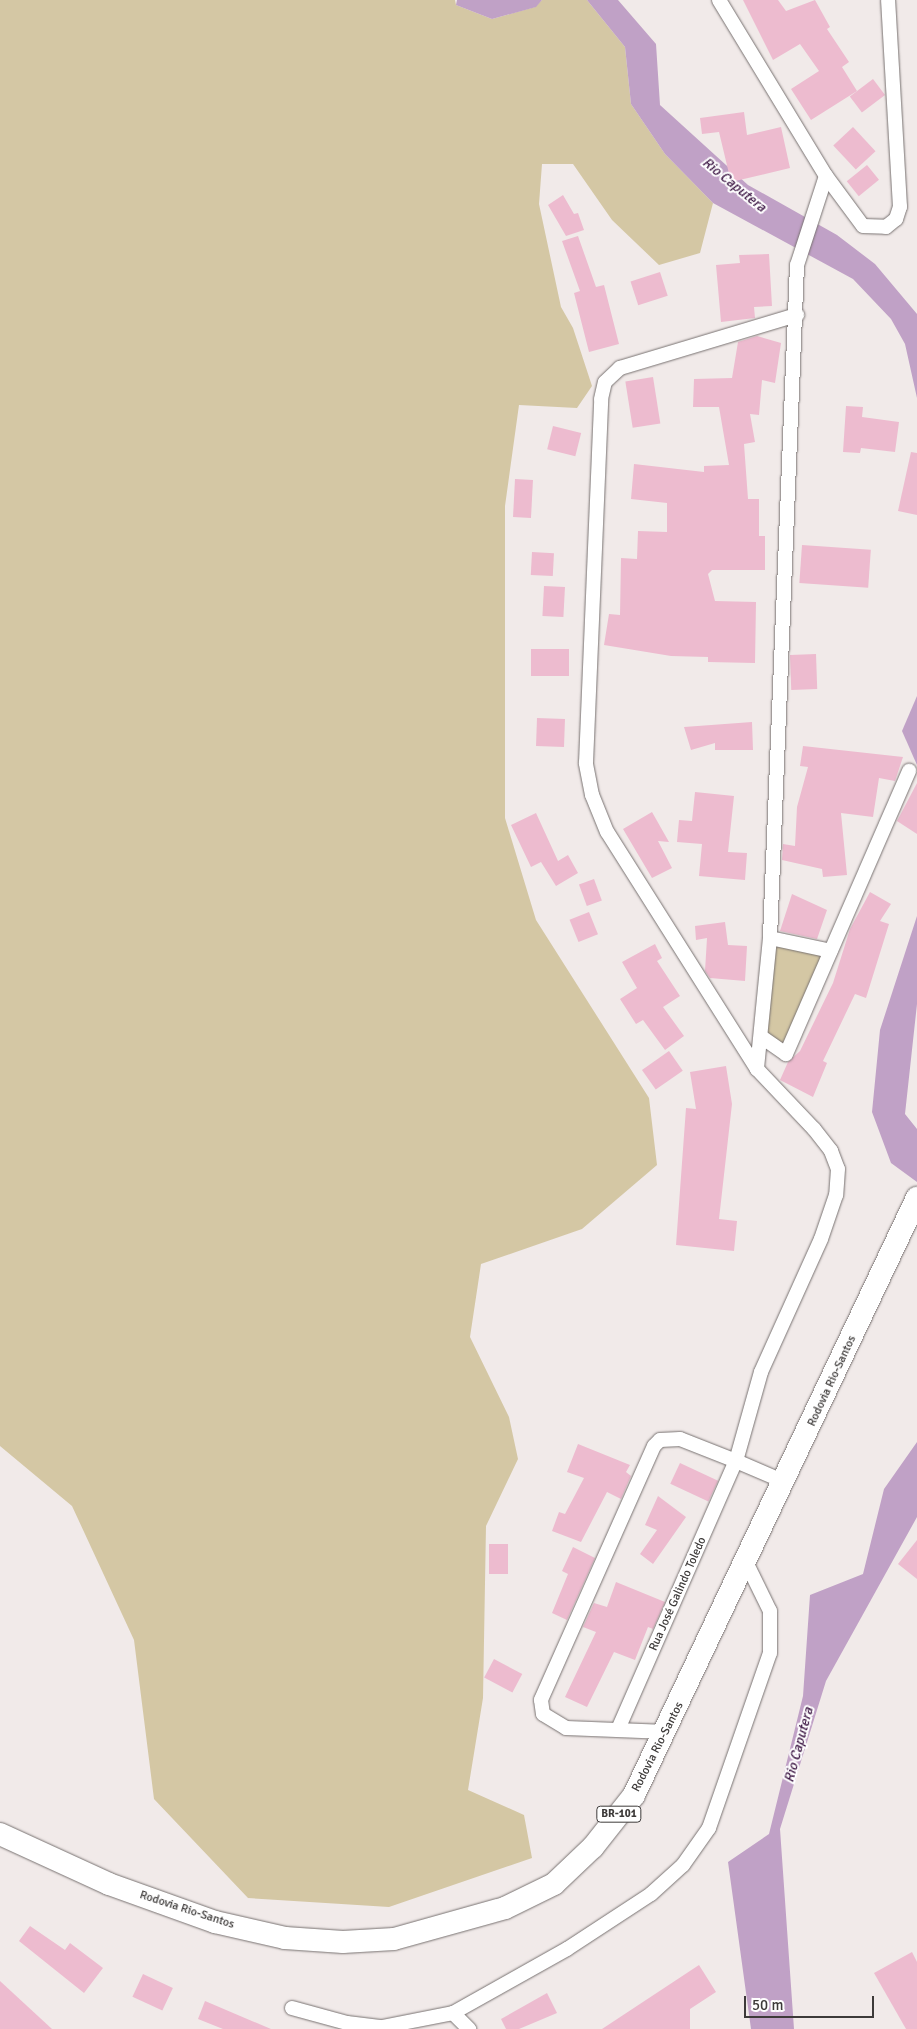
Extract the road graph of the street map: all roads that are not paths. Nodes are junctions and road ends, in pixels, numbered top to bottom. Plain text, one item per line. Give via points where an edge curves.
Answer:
1 (719, 0) edge
2 (888, 0) edge
3 (826, 176) junction
4 (797, 315) junction
5 (909, 771) dead end
6 (770, 938) junction
7 (831, 951) junction
8 (763, 1038) junction
9 (757, 1069) junction
10 (916, 1201) edge
11 (736, 1461) junction
12 (785, 1482) junction
13 (746, 1562) junction
14 (619, 1727) junction
15 (667, 1732) junction
16 (0, 1834) edge
17 (292, 2008) dead end
18 (453, 2013) junction
19 (469, 2029) edge

1 - 3 street
2 - 3 street via 900,207 896,219 880,228 863,226
3 - 4 street via 810,213 797,265
4 - 6 street
4 - 9 street, Rua José Galindo Toledo via 620,368 605,382 601,399 586,763 592,795 607,832
5 - 7 street
6 - 7 street
6 - 8 street
7 - 8 street via 786,1054
8 - 9 street
9 - 11 street, Rua José Galindo Toledo via 814,1129 831,1151 838,1168 836,1195 821,1239 761,1372
10 - 12 highway, Rodovia Rio-Santos / BR-101
11 - 12 street
11 - 14 street, Rua José Galindo Toledo
11 - 14 street via 680,1439 660,1440 654,1446 541,1700 543,1714 552,1723 566,1728
12 - 13 highway, Rodovia Rio-Santos / BR-101
13 - 15 highway, Rodovia Rio-Santos / BR-101
13 - 18 street via 770,1611 770,1653 709,1828 683,1865 651,1894 567,1950
14 - 15 street
15 - 16 highway, Rodovia Rio-Santos / BR-101 via 634,1795 593,1848 554,1884 505,1908 394,1939 343,1942 285,1938 216,1922 109,1884
17 - 18 street via 382,2027
18 - 19 street

